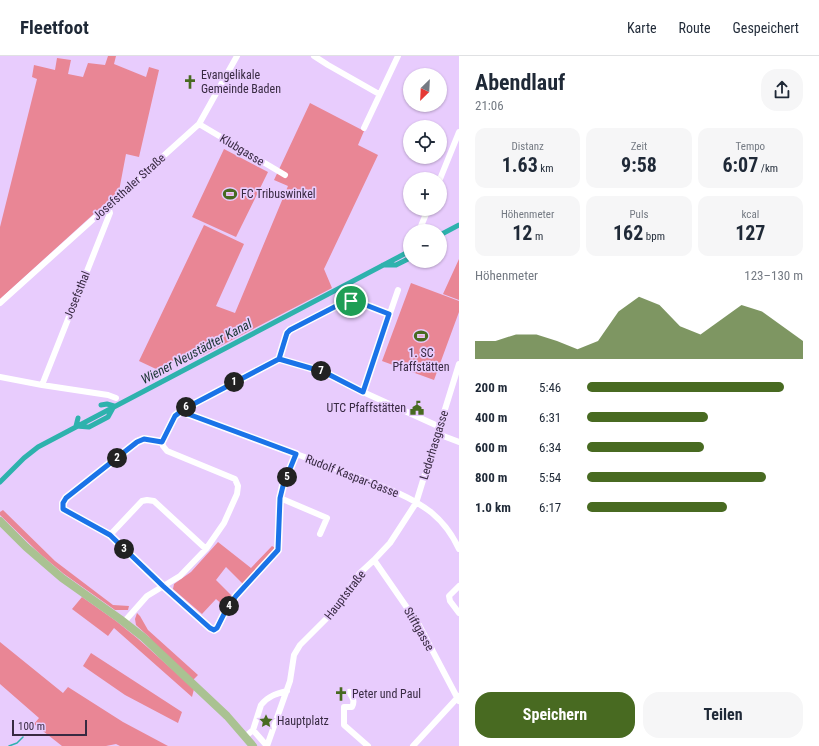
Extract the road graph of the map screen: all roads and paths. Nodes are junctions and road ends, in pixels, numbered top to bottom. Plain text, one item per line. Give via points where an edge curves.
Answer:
1 (237, 56) edge
2 (314, 56) edge
3 (398, 56) edge
4 (379, 94) junction
5 (199, 124) junction
6 (364, 128) dead end
7 (459, 132) edge
8 (443, 172) edge
9 (285, 175) dead end
10 (108, 206) junction
11 (398, 290) dead end
12 (0, 303) edge
13 (389, 314) junction
14 (279, 359) junction
15 (459, 364) edge
16 (0, 377) edge
17 (42, 385) junction
18 (363, 392) junction
19 (116, 398) dead end
20 (184, 409) junction
21 (439, 430) junction
22 (162, 442) junction
23 (459, 442) edge
24 (296, 454) junction
25 (280, 498) junction
26 (416, 503) junction
27 (0, 521) edge
28 (320, 534) dead end
29 (110, 535) junction
30 (206, 549) junction
31 (459, 549) edge
32 (374, 560) junction
33 (163, 586) junction
34 (459, 586) edge
35 (459, 613) edge
36 (124, 622) junction
37 (287, 691) junction
38 (349, 692) dead end
39 (458, 698) edge
40 (253, 730) junction
41 (246, 736) junction
42 (253, 746) edge
43 (267, 746) edge
44 (368, 746) edge
45 (412, 746) edge

1 - 5 street, Josefsthaler Straße
2 - 4 street
3 - 4 street
4 - 6 street
5 - 9 street, Klubgasse
5 - 10 street, Josefsthaler Straße
7 - 8 street
10 - 12 street, Josefsthaler Straße
10 - 17 street, Josefsthal via 110,212
11 - 13 street
13 - 14 street via 358,302 344,302 290,330
13 - 18 street
14 - 18 street via 324,372
14 - 20 street
15 - 21 street, Lederhasgasse
16 - 17 street
17 - 19 street
18 - 21 street
20 - 22 street via 175,416
20 - 24 street, Rudolf Kaspar-Gasse via 188,414
21 - 23 street
21 - 26 street, Lederhasgasse
22 - 29 street via 144,439 137,442 63,503 63,509
22 - 30 street via 167,451 235,479 238,486 224,523
24 - 25 street
24 - 26 street, Rudolf Kaspar-Gasse via 405,496
25 - 28 street via 327,518
25 - 33 street via 278,550 236,596 217,628 210,628
26 - 31 street, Rudolf Kaspar-Gasse via 442,522
26 - 32 street, Hauptstraße via 390,543
27 - 36 main road via 26,548 62,578
29 - 30 street via 142,501 148,500 154,501
29 - 33 street
30 - 33 street via 180,576
32 - 37 street, Hauptstraße via 360,573 328,617 300,645 294,655
32 - 39 street, Stiftgasse via 419,625
33 - 36 street via 148,596
34 - 35 street via 450,596 450,602
36 - 41 main road via 143,637
37 - 40 street via 269,697 260,705
37 - 43 street
38 - 44 street via 354,702 352,707 344,707 344,725
39 - 45 street
40 - 41 street
40 - 43 street
41 - 42 main road

